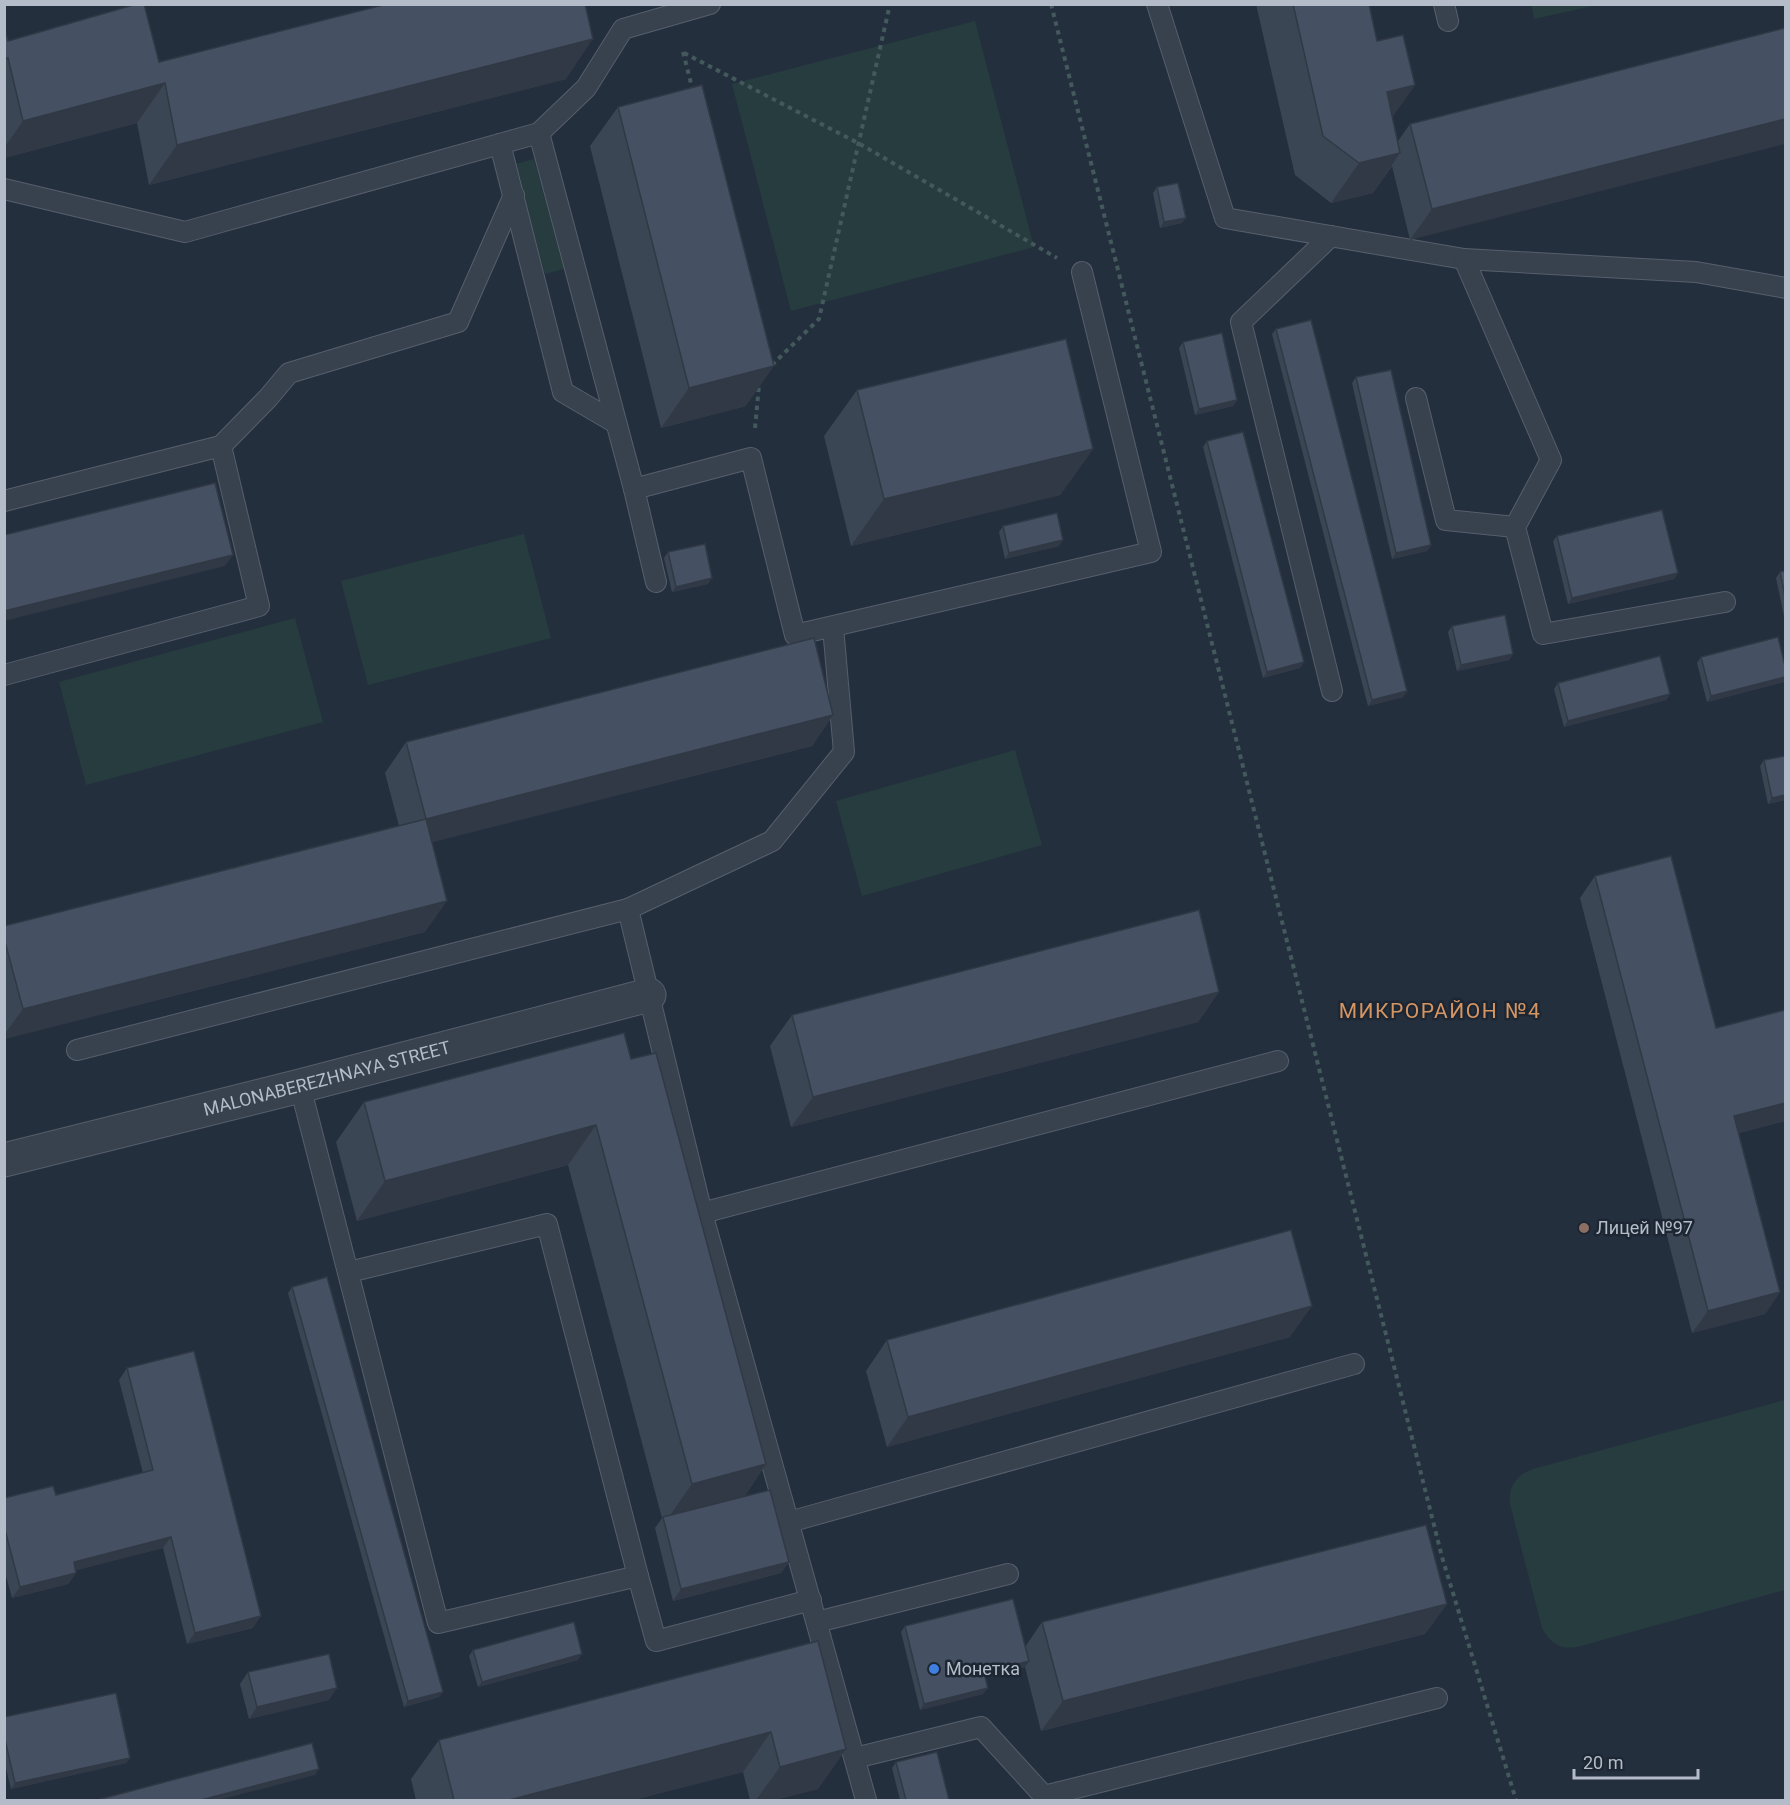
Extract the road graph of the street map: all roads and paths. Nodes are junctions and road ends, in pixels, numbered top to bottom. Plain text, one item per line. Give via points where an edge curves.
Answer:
1 (710, 4) edge
2 (890, 4) edge
3 (1051, 4) edge
4 (1157, 4) edge
5 (675, 15) junction
6 (684, 53) junction
7 (695, 99) edge
8 (539, 133) junction
9 (858, 143) junction
10 (500, 144) junction
11 (4, 189) edge
12 (514, 195) junction
13 (1331, 236) junction
14 (1464, 259) junction
15 (1082, 272) joint
16 (1785, 288) edge
17 (769, 368) edge
18 (760, 376) edge
19 (1416, 398) dead end
20 (616, 423) junction
21 (221, 446) junction
22 (752, 458) junction
23 (634, 489) junction
24 (4, 501) edge
25 (1515, 527) junction
26 (656, 582) dead end
27 (1725, 602) dead end
28 (833, 627) junction
29 (4, 675) edge
30 (1332, 691) dead end
31 (628, 909) junction
32 (649, 995) junction
33 (77, 1050) edge
34 (1278, 1061) dead end
35 (300, 1086) junction
36 (4, 1160) edge
37 (702, 1213) junction
38 (349, 1272) junction
39 (1354, 1364) dead end
40 (789, 1522) junction
41 (1008, 1574) dead end
42 (638, 1576) junction
43 (811, 1600) junction
44 (817, 1622) junction
45 (1437, 1698) dead end
46 (855, 1758) junction
47 (1043, 1798) edge
48 (866, 1800) edge
49 (1516, 1800) edge

1 - 5 lane
2 - 9 path
3 - 49 path via 1442,1557
4 - 13 lane via 1225,218
5 - 6 path
5 - 8 lane via 623,29 586,88
6 - 7 path
6 - 9 path
8 - 10 lane
8 - 20 lane
9 - 15 path
9 - 17 path via 819,319
10 - 11 lane via 185,232
10 - 12 lane
12 - 20 lane via 563,392
12 - 21 lane via 458,322 289,373
13 - 14 lane
13 - 30 lane via 1241,322
14 - 16 lane via 1696,272
14 - 25 lane via 1551,460
15 - 28 lane via 1151,552
18 - 22 path
19 - 25 lane via 1446,520
20 - 23 lane
21 - 24 lane
21 - 29 lane via 259,606
22 - 23 lane
22 - 28 lane via 795,635
23 - 26 lane
25 - 27 lane via 1543,634
28 - 31 lane via 844,752 772,841
31 - 32 lane
31 - 33 lane
32 - 35 street, MALONABEREZHNAYA STREET
32 - 37 lane
34 - 37 lane
35 - 36 street, MALONABEREZHNAYA STREET
35 - 38 lane
37 - 40 lane
38 - 42 lane via 547,1224
38 - 42 lane via 438,1623
39 - 40 lane
40 - 43 lane
41 - 44 lane
42 - 43 lane via 656,1641
43 - 44 lane
44 - 46 lane
45 - 47 lane
46 - 47 lane via 981,1727
46 - 48 lane

